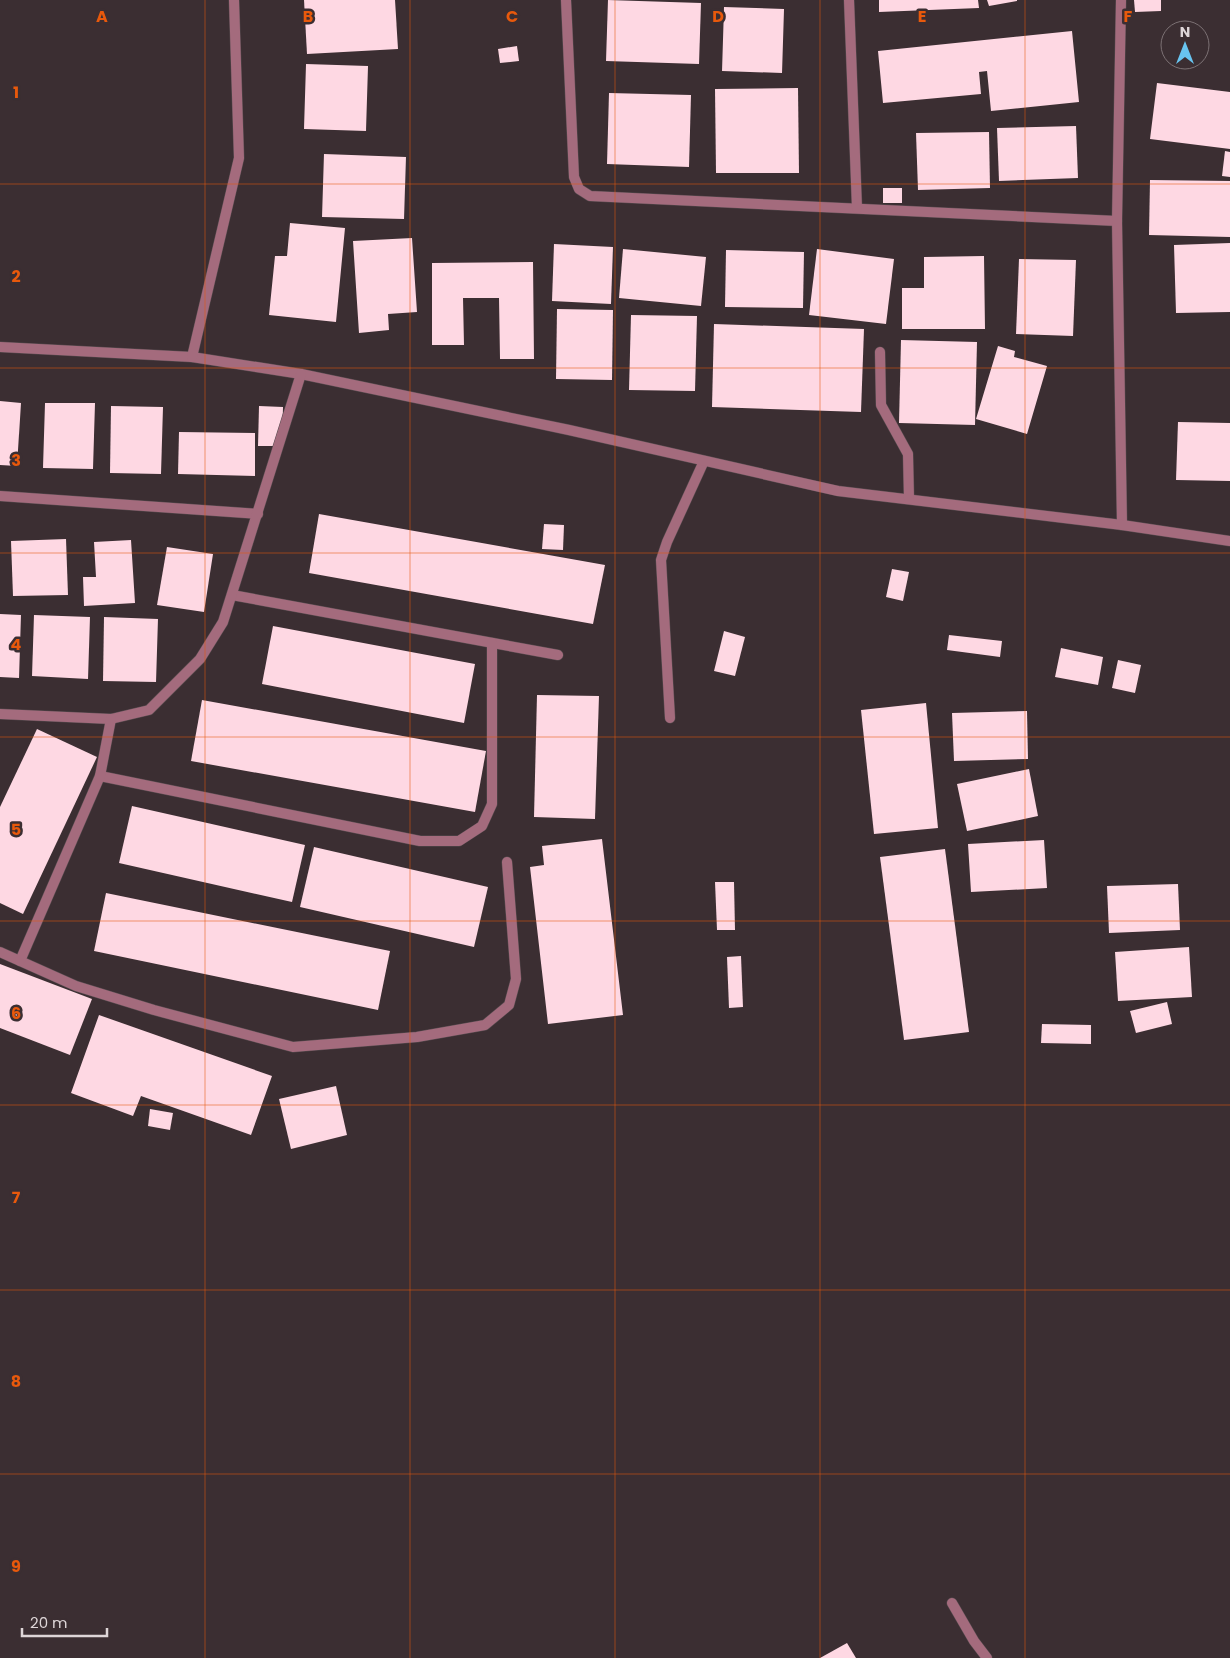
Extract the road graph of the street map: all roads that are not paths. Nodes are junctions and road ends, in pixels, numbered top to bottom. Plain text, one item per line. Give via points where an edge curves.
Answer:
1 (234, 0) edge
2 (566, 0) edge
3 (849, 0) edge
4 (1121, 0) edge
5 (857, 208) junction
6 (1117, 221) junction
7 (0, 347) edge
8 (880, 352) dead end
9 (192, 357) junction
10 (301, 374) junction
11 (704, 460) junction
12 (0, 496) edge
13 (909, 499) junction
14 (258, 514) junction
15 (1122, 525) junction
16 (1230, 541) edge
17 (232, 595) junction
18 (492, 643) junction
19 (558, 655) dead end
20 (0, 714) edge
21 (670, 718) dead end
22 (111, 719) junction
23 (100, 776) junction
24 (507, 862) dead end
25 (0, 952) edge
26 (20, 961) junction
27 (952, 1604) dead end
28 (987, 1658) edge

1 - 9 street via 239,158
2 - 5 street via 574,177 580,189 590,196 603,198
3 - 5 street
4 - 6 street
5 - 6 street
6 - 15 street
7 - 9 street
8 - 13 street via 882,405 908,454
9 - 10 street
10 - 11 street
10 - 14 street
11 - 13 street via 838,491
11 - 21 street via 666,542 661,560
12 - 14 street
13 - 15 street
14 - 17 street
15 - 16 street
17 - 18 street
17 - 22 street via 223,622 200,659 172,689 149,710
18 - 19 street
18 - 23 street via 492,804 482,826 460,841 420,841
20 - 22 street
22 - 23 street
23 - 26 street
24 - 26 street via 516,979 509,1005 485,1024 417,1037 293,1048 76,986
25 - 26 street
27 - 28 street

